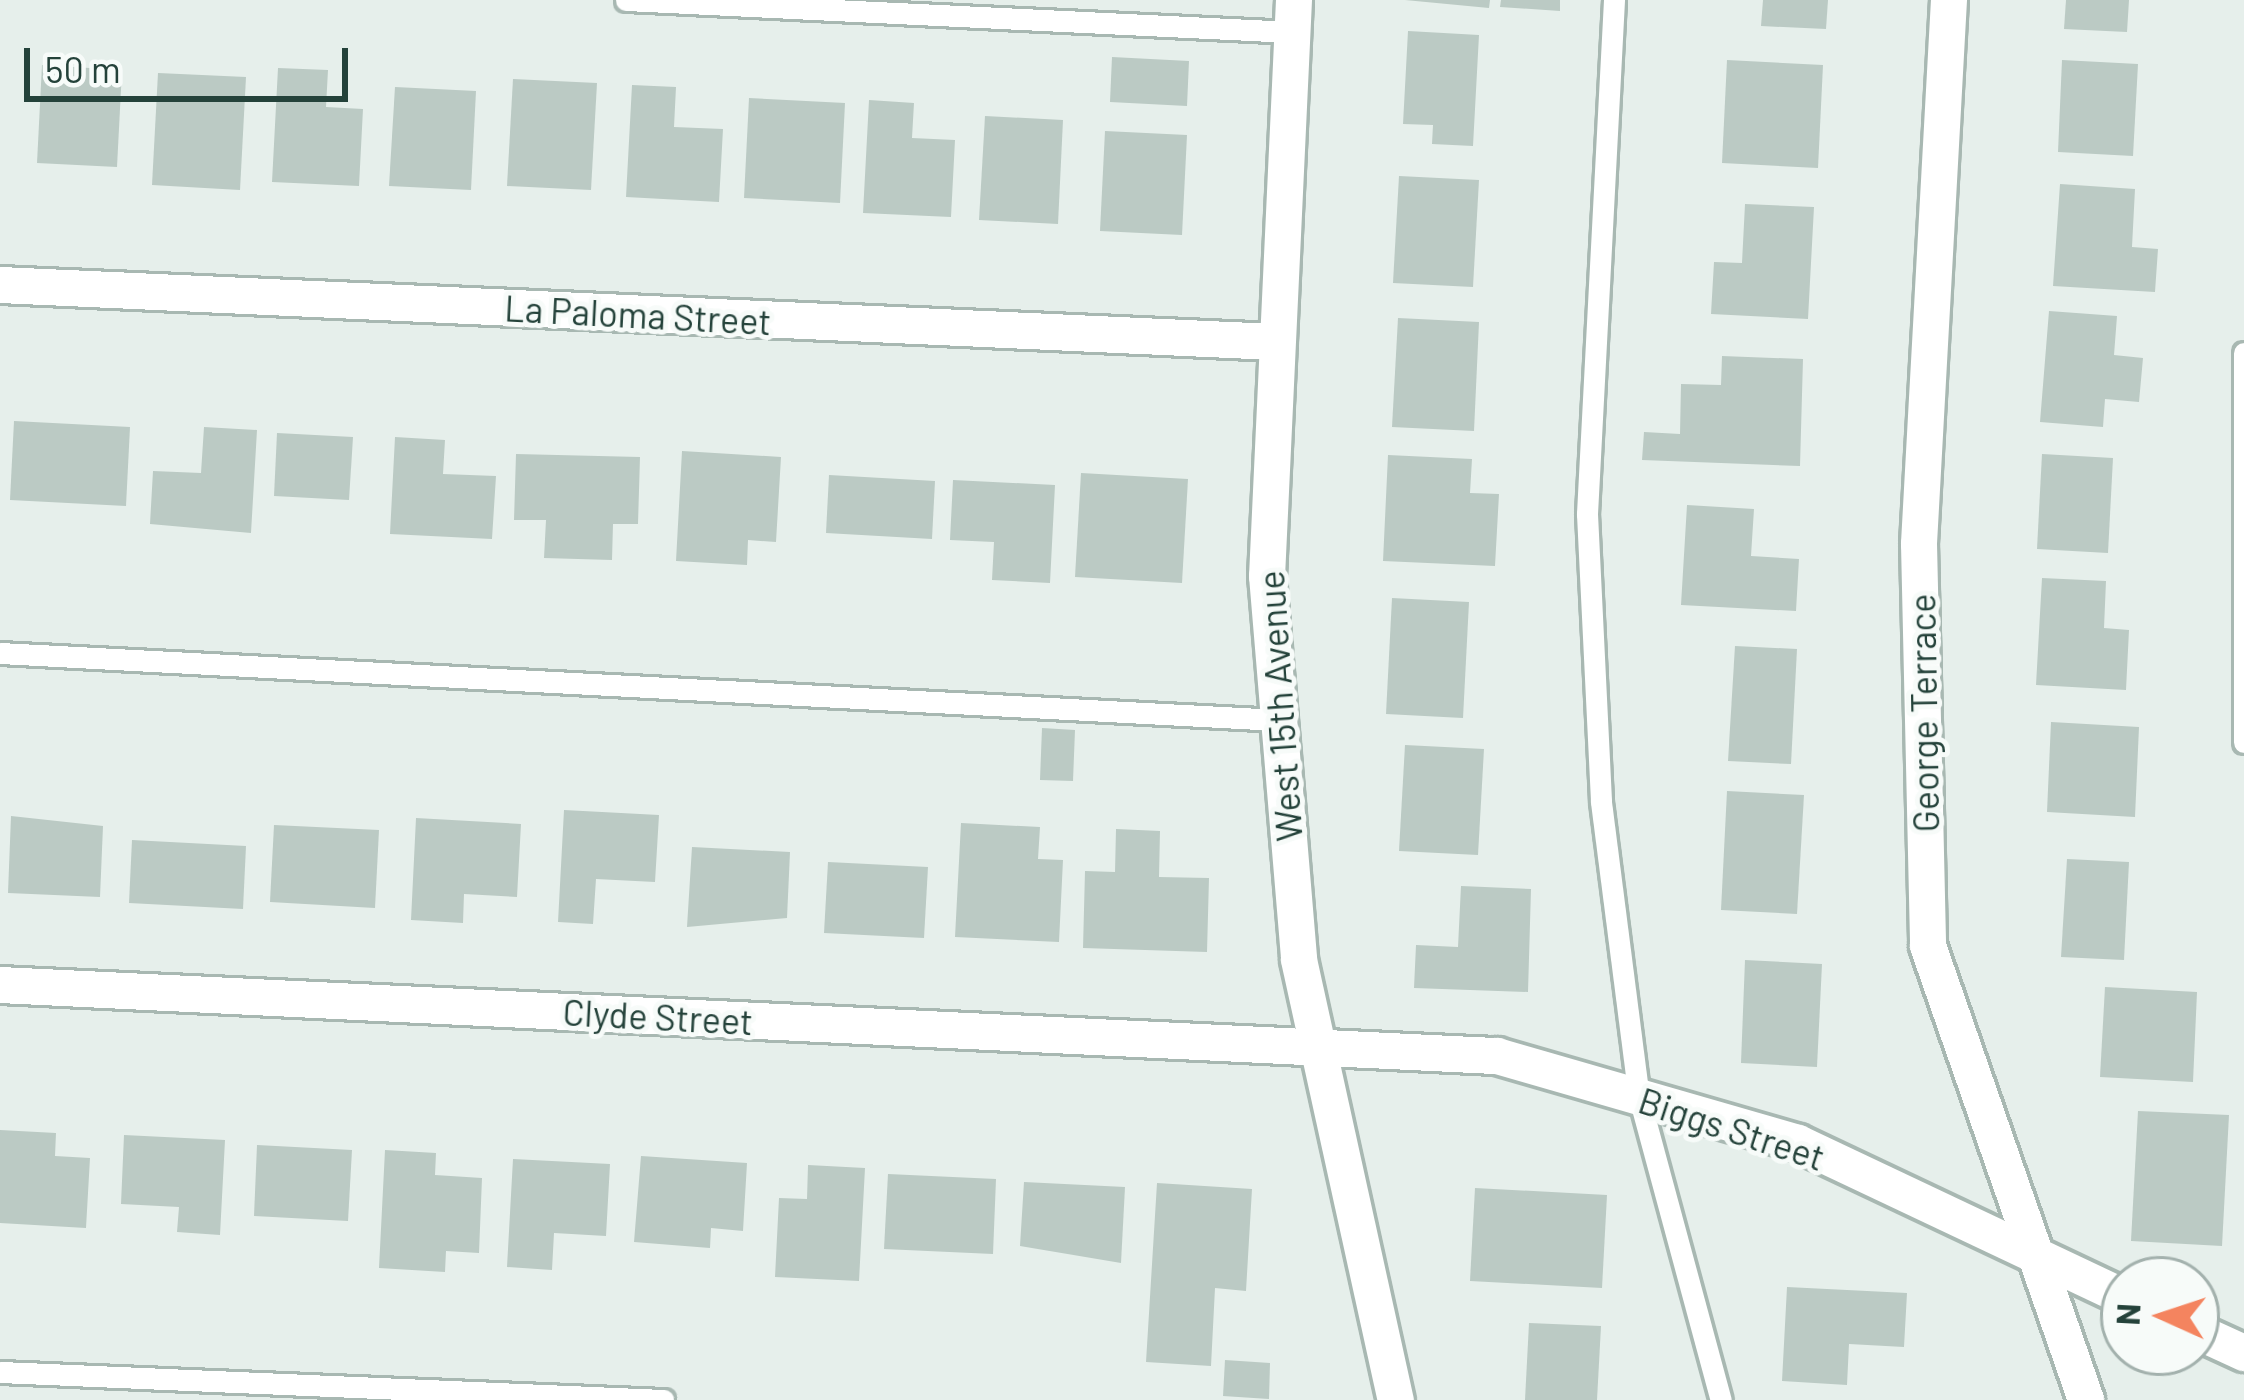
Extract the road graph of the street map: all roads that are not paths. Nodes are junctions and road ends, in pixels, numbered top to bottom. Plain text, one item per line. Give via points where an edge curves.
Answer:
1 (626, 0) edge
2 (1614, 0) edge
3 (1949, 0) edge
4 (1293, 16) edge
5 (0, 285) edge
6 (1276, 342) junction
7 (2244, 353) edge
8 (0, 653) edge
9 (1279, 720) junction
10 (2244, 742) edge
11 (0, 985) edge
12 (1316, 1047) junction
13 (1639, 1097) junction
14 (2034, 1254) junction
15 (2100, 1286) edge
16 (0, 1372) edge
17 (663, 1400) edge
18 (1396, 1400) edge
19 (1721, 1400) edge
20 (2086, 1400) edge

1 - 4 lane
2 - 13 lane via 1587,514 1601,802
3 - 14 street, George Terrace via 1919,544 1928,946
4 - 6 street, West 15th Avenue
5 - 6 street, La Paloma Street
6 - 9 street, West 15th Avenue via 1267,576
7 - 10 lane
8 - 9 lane
9 - 12 street, West 15th Avenue
11 - 12 street, Clyde Street
12 - 13 street, Biggs Street via 1497,1056
12 - 18 street, West 15th Avenue
13 - 14 street, Biggs Street via 1798,1143
13 - 19 lane
14 - 15 street, Biggs Street
14 - 20 street, George Terrace
16 - 17 lane

